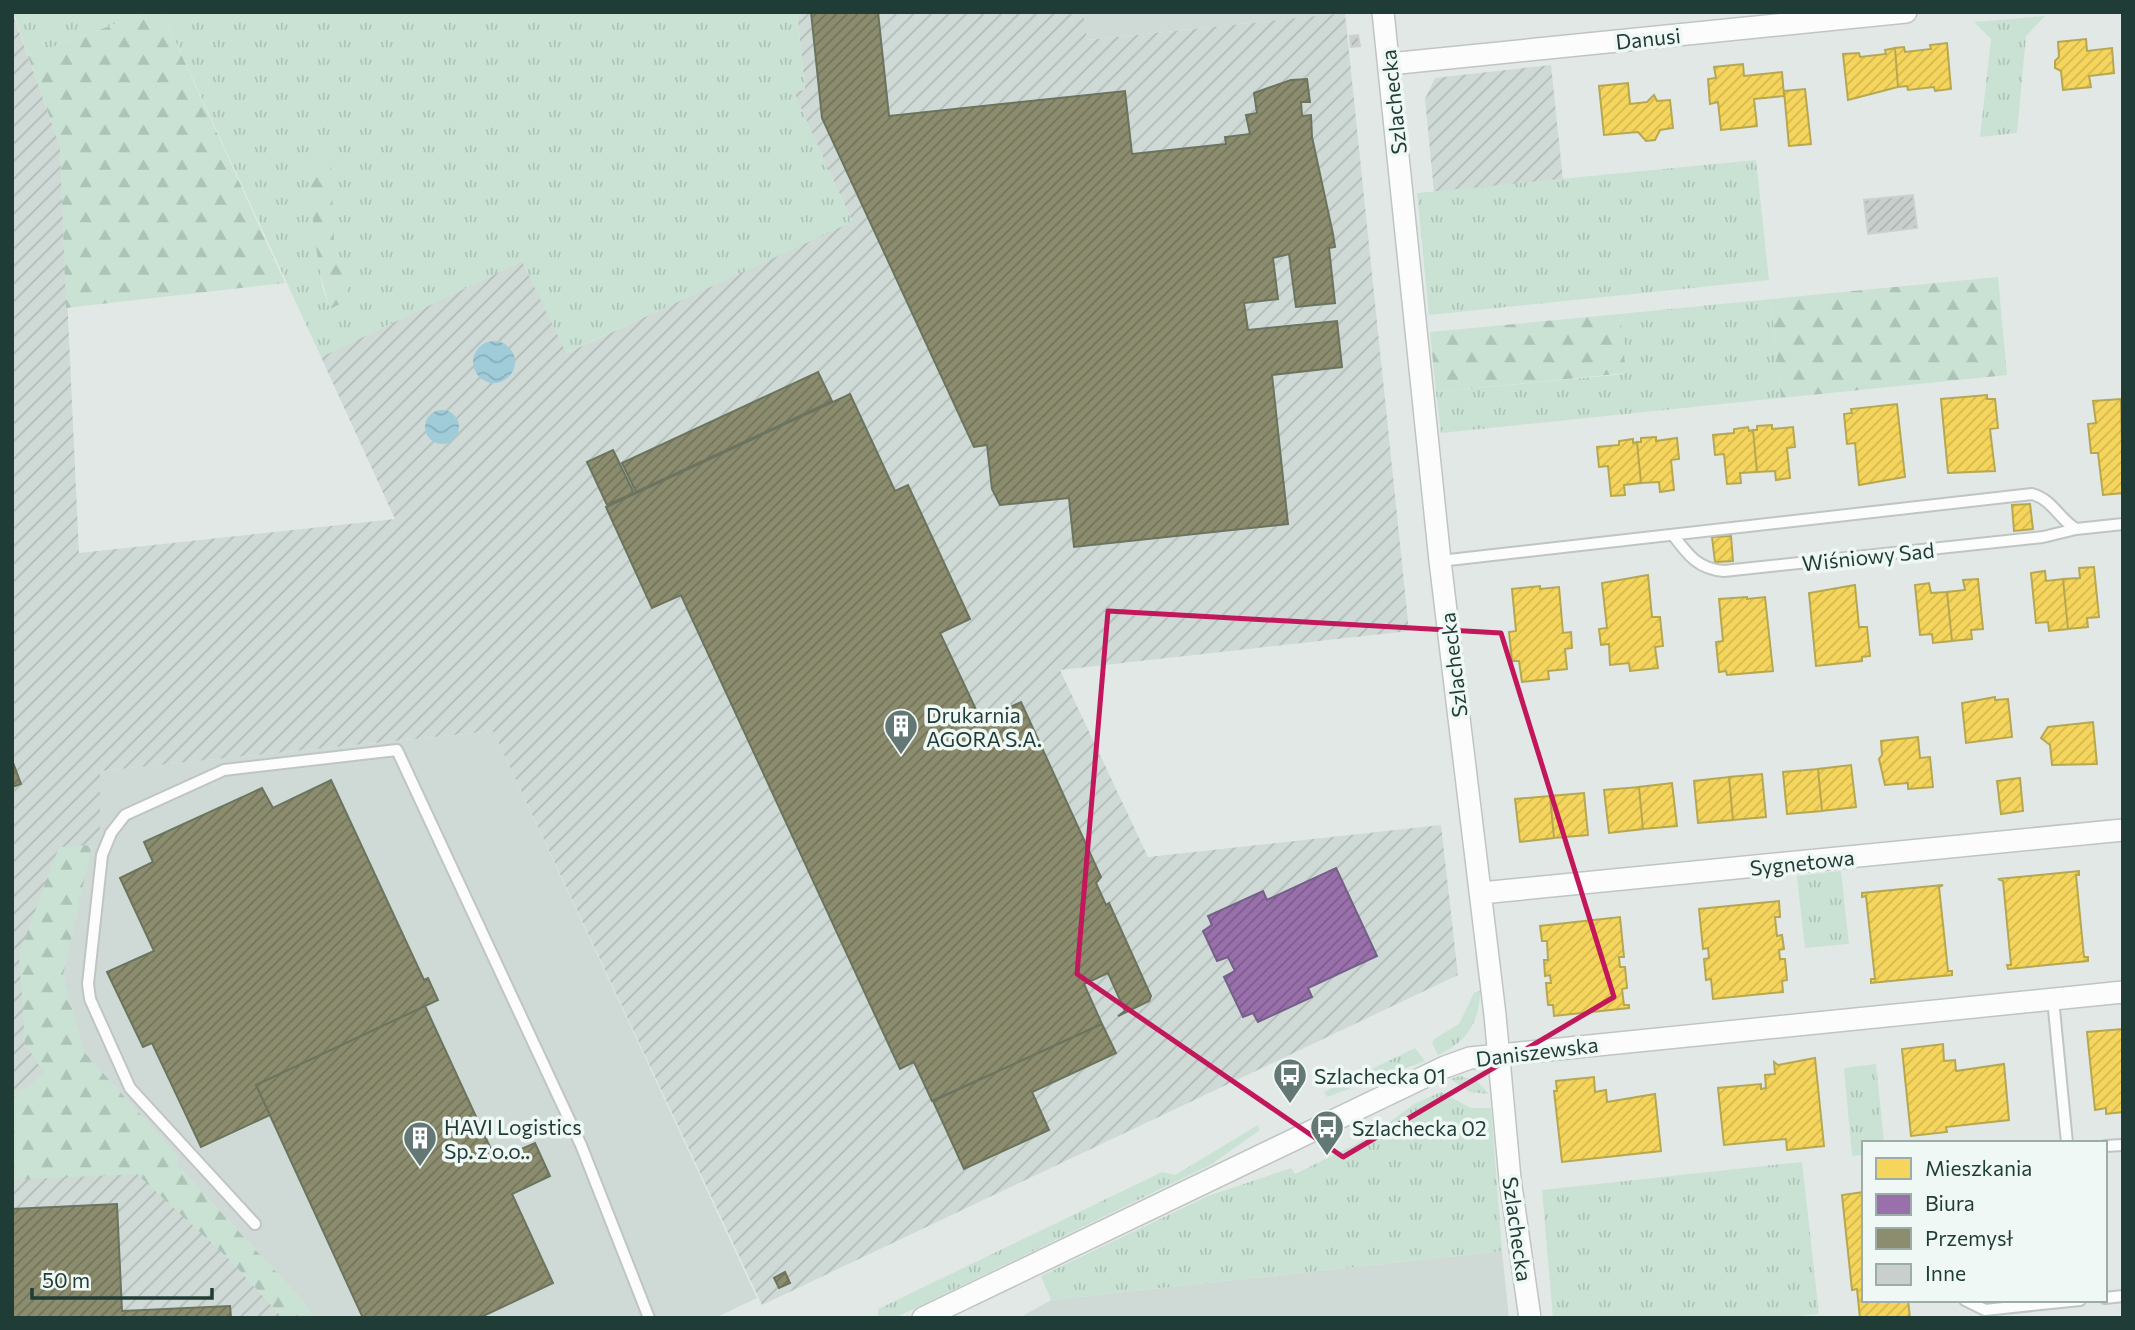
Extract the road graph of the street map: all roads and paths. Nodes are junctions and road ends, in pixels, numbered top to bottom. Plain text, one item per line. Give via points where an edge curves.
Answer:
1 (1383, 12) edge
2 (1906, 12) edge
3 (1389, 64) junction
4 (2123, 524) edge
5 (2076, 529) junction
6 (1673, 535) junction
7 (1440, 561) junction
8 (2123, 830) edge
9 (1481, 893) junction
10 (2123, 992) edge
11 (2053, 999) junction
12 (1498, 1054) junction
13 (2067, 1141) edge
14 (256, 1224) dead end
15 (1969, 1302) edge
16 (2061, 1302) edge
17 (649, 1318) edge
18 (923, 1318) edge
19 (1530, 1318) edge

1 - 3 street, Szlachecka
2 - 3 street, Danusi
3 - 7 street, Szlachecka
4 - 5 lane, Wiśniowy Sad
5 - 6 lane via 2063,522 2049,501 2032,494
5 - 6 lane, Wiśniowy Sad via 2043,537 1724,571 1707,570 1690,558
6 - 7 lane
7 - 9 street, Szlachecka
8 - 9 street, Sygnetowa
9 - 12 street, Szlachecka
10 - 11 street, Daniszewska
11 - 12 street, Daniszewska
11 - 13 lane
12 - 18 street, Daniszewska via 1445,1067
12 - 19 street, Szlachecka
14 - 17 lane via 130,1088 89,999 102,855 125,815 224,770 397,750 581,1145
15 - 16 lane via 1985,1310

